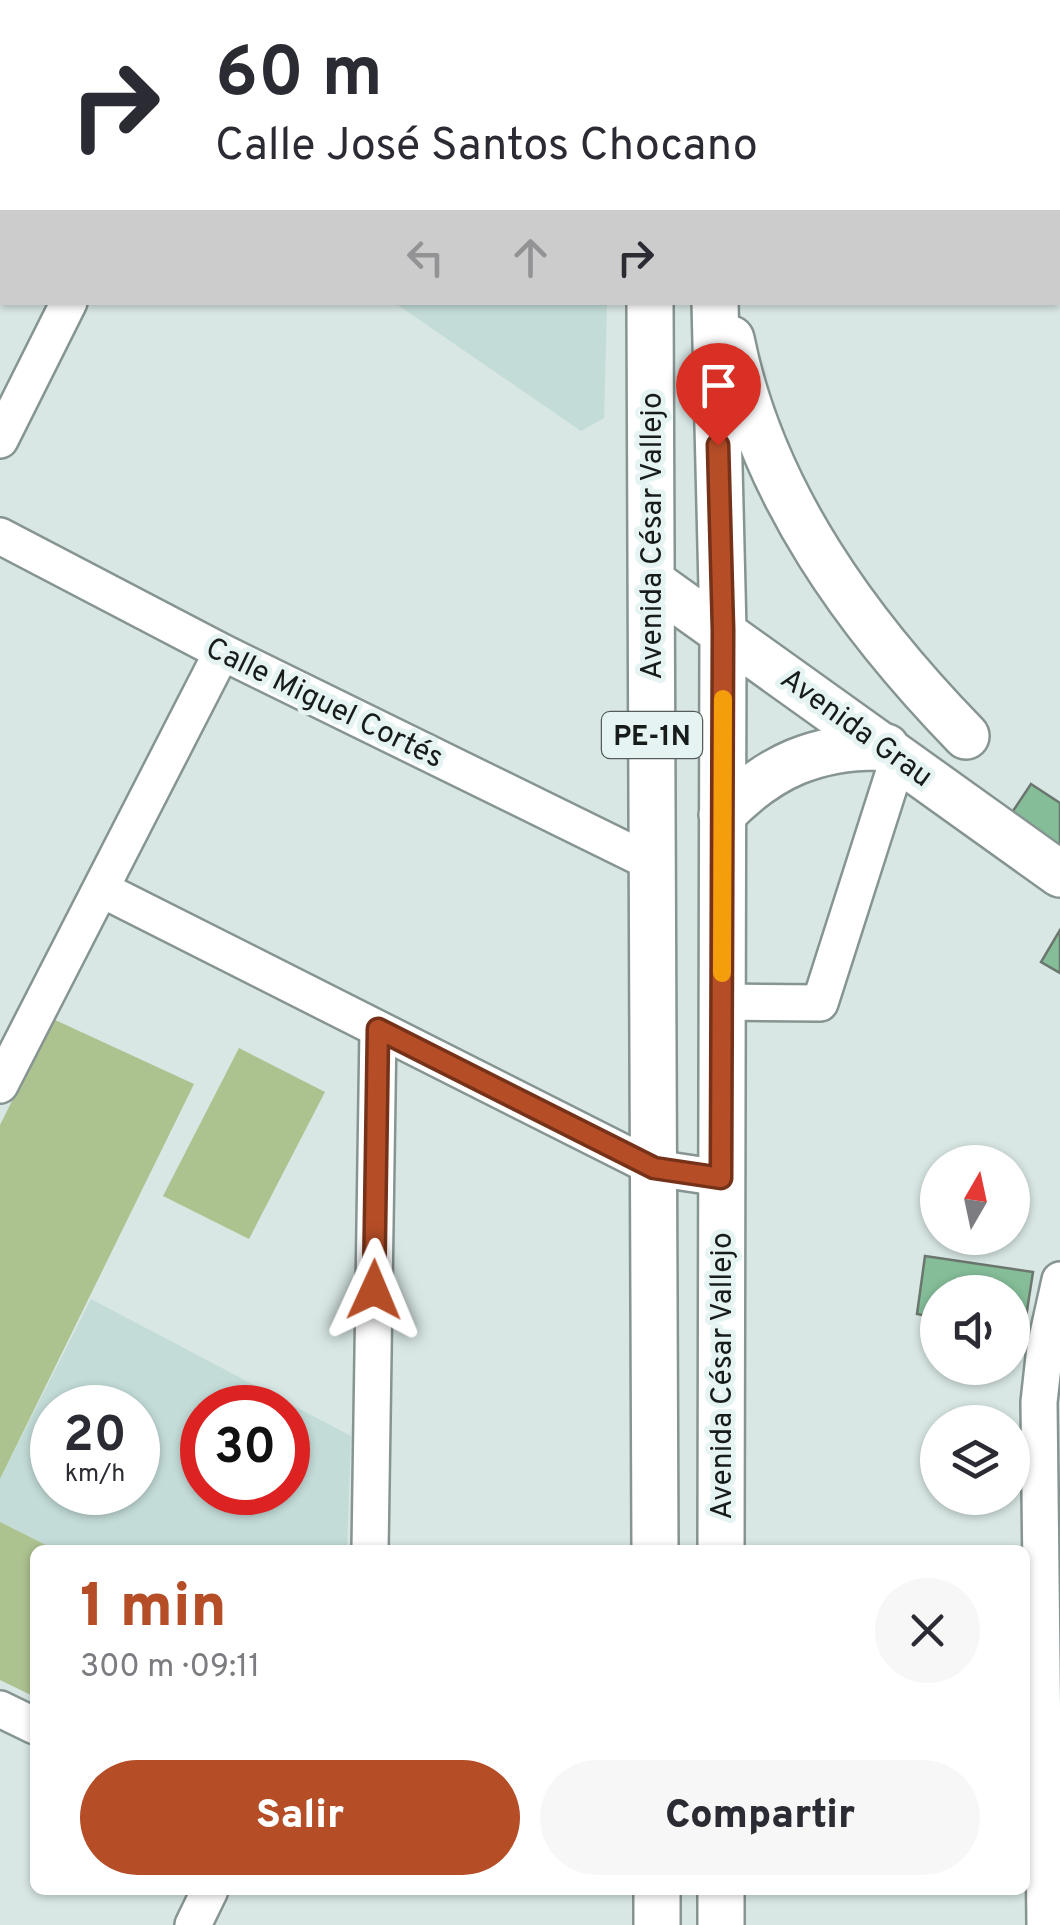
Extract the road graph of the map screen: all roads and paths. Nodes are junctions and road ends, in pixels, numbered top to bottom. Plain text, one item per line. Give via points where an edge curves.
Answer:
1 (68, 305) edge
2 (650, 305) edge
3 (716, 305) edge
4 (724, 305) edge
5 (0, 440) edge
6 (0, 536) edge
7 (652, 582) junction
8 (723, 630) junction
9 (222, 652) junction
10 (966, 736) dead end
11 (892, 751) junction
12 (722, 816) junction
13 (652, 863) junction
14 (1060, 874) edge
15 (101, 889) junction
16 (722, 1002) junction
17 (378, 1029) junction
18 (0, 1085) edge
19 (654, 1168) junction
20 (721, 1178) junction
21 (1060, 1280) edge
22 (370, 1545) edge
23 (655, 1545) edge
24 (721, 1545) edge
25 (0, 1709) edge
26 (1043, 1716) edge
27 (30, 1724) edge
28 (208, 1895) edge
29 (656, 1895) edge
30 (720, 1895) edge
31 (193, 1925) edge
32 (657, 1925) edge
33 (720, 1925) edge
34 (1046, 1925) edge

1 - 5 street
2 - 7 main road, Avenida César Vallejo / PE-1N
3 - 8 main road, Avenida César Vallejo / PE-1N
4 - 10 main road via 761,437 799,520 846,598
6 - 9 street, Calle Miguel Cortés
7 - 8 main road, Avenida Grau
7 - 13 main road, Avenida César Vallejo / PE-1N
8 - 11 main road, Avenida Grau
8 - 12 main road, Avenida César Vallejo / PE-1N
9 - 13 street, Calle Miguel Cortés
9 - 15 street
11 - 12 main road via 848,746 812,753 762,778
11 - 14 main road, Avenida Grau
11 - 16 street via 820,1003
12 - 16 main road, Avenida César Vallejo / PE-1N
13 - 19 main road, Avenida César Vallejo / PE-1N
15 - 17 street
15 - 18 street
16 - 20 main road, Avenida César Vallejo / PE-1N
17 - 19 street
17 - 22 street
19 - 20 street
19 - 23 main road, Avenida César Vallejo / PE-1N
20 - 24 main road, Avenida César Vallejo / PE-1N
21 - 26 street via 1039,1402
25 - 27 street
26 - 34 street
28 - 31 street
29 - 32 main road
30 - 33 main road

